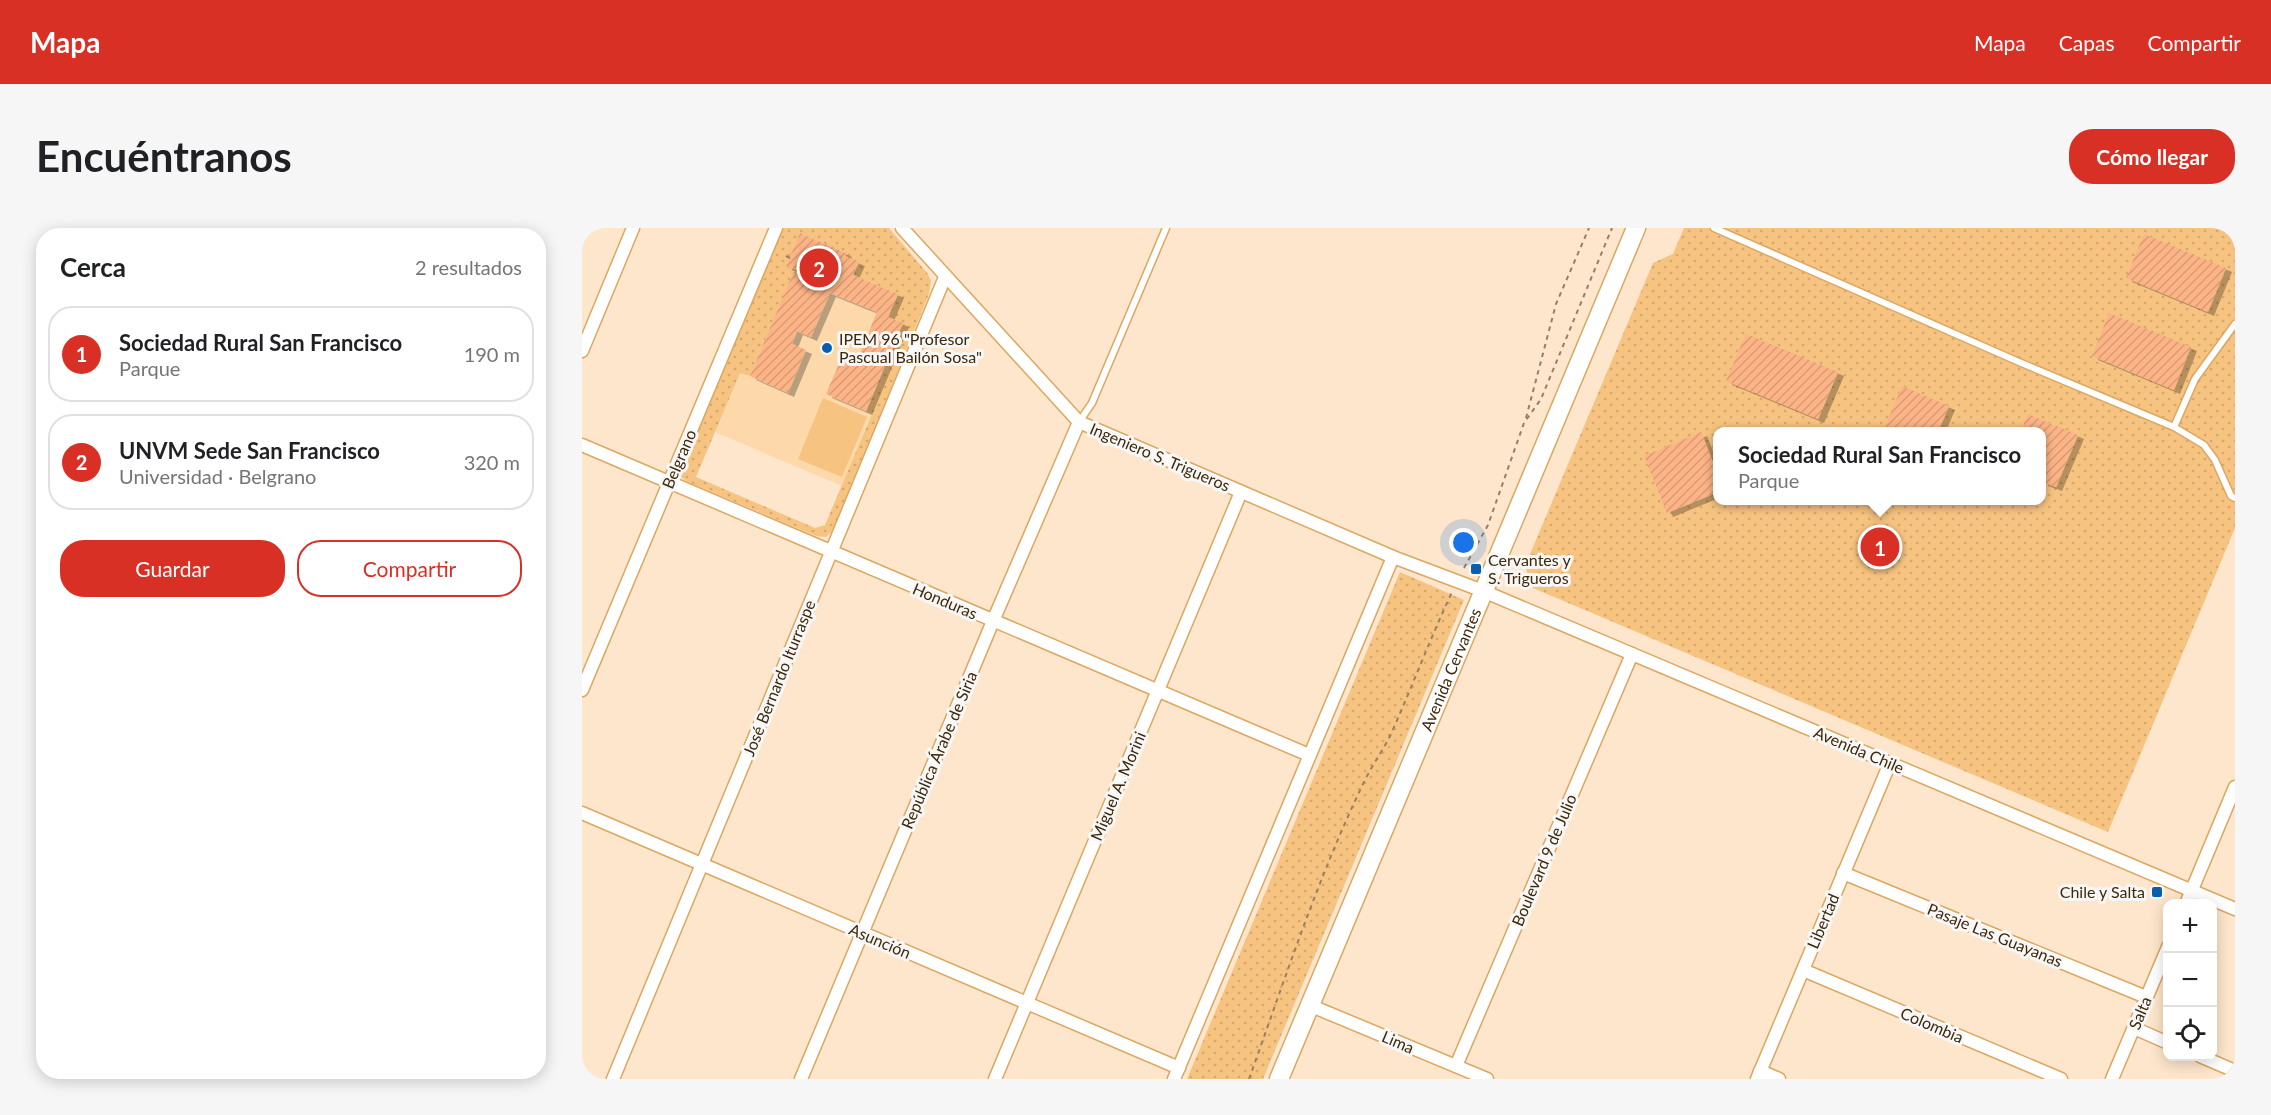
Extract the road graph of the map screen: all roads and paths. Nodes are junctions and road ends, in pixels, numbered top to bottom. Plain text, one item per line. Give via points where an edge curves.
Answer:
1 (633, 228) edge
2 (776, 228) edge
3 (902, 228) edge
4 (1166, 228) edge
5 (1589, 228) edge
6 (1612, 228) edge
7 (1636, 228) edge
8 (1714, 228) edge
9 (945, 277) junction
10 (2235, 324) edge
11 (582, 351) edge
12 (1079, 422) junction
13 (1524, 423) junction
14 (2174, 427) junction
15 (582, 445) edge
16 (669, 482) junction
17 (1241, 492) junction
18 (2235, 498) edge
19 (831, 552) junction
20 (1393, 557) junction
21 (1457, 582) junction
22 (1483, 591) junction
23 (993, 621) junction
24 (1632, 654) junction
25 (582, 690) edge
26 (1157, 692) junction
27 (1308, 755) junction
28 (1890, 763) junction
29 (2235, 787) edge
30 (582, 813) edge
31 (702, 863) junction
32 (1843, 873) junction
33 (2191, 891) junction
34 (2188, 899) edge
35 (2235, 909) edge
36 (862, 933) junction
37 (2165, 953) edge
38 (1803, 970) junction
39 (2146, 997) junction
40 (1028, 1002) junction
41 (1309, 1005) junction
42 (2133, 1028) junction
43 (2163, 1041) edge
44 (2212, 1061) edge
45 (1456, 1066) junction
46 (2235, 1071) edge
47 (1177, 1073) edge
48 (1759, 1075) edge
49 (613, 1079) edge
50 (801, 1079) edge
51 (995, 1079) edge
52 (1250, 1079) edge
53 (1279, 1079) edge
54 (1486, 1079) edge
55 (1779, 1079) edge
56 (2061, 1079) edge
57 (2112, 1079) edge

1 - 11 street
2 - 16 street, Belgrano
3 - 9 street, Ingeniero S. Trigueros
4 - 12 lane via 1092,403
5 - 13 path via 1556,304
6 - 13 path via 1541,399
7 - 22 main road, Avenida Cervantes
8 - 14 lane
9 - 12 street, Ingeniero S. Trigueros
9 - 19 street, José Bernardo Iturraspe
10 - 14 lane via 2195,379
12 - 17 street, Ingeniero S. Trigueros
12 - 23 street, República Árabe de Siria
13 - 21 path via 1488,525
14 - 18 lane via 2204,445
15 - 16 street, Honduras
16 - 19 street, Honduras
16 - 25 street, Belgrano
17 - 20 street, Ingeniero S. Trigueros
17 - 26 street, Miguel A. Morini
19 - 23 street, Honduras
19 - 31 street, José Bernardo Iturraspe
20 - 21 street, Ingeniero S. Trigueros
20 - 27 street
21 - 22 street, Ingeniero S. Trigueros
21 - 52 path via 1310,910
22 - 24 street, Avenida Chile
22 - 41 main road, Avenida Cervantes
23 - 26 street, Honduras
23 - 36 street, República Árabe de Siria
24 - 28 street, Avenida Chile
24 - 45 street, Boulevard 9 de Julio
26 - 27 street, Honduras
26 - 40 street, Miguel A. Morini
27 - 47 street
28 - 32 street, Libertad
28 - 33 street, Avenida Chile
29 - 33 street
30 - 31 street, Asunción
31 - 36 street, Asunción
31 - 49 street, José Bernardo Iturraspe
32 - 38 street, Libertad
32 - 39 street, Pasaje Las Guayanas
33 - 34 street
33 - 35 street, Avenida Chile
36 - 40 street, Asunción
36 - 50 street, República Árabe de Siria
37 - 39 street, Salta
38 - 48 street, Libertad
38 - 56 street, Colombia
39 - 42 street, Salta
40 - 47 street, Asunción
40 - 51 street, Miguel A. Morini
41 - 45 street, Lima
41 - 53 main road, Avenida Cervantes
42 - 43 street
42 - 57 street, Salta
44 - 46 street
45 - 54 street, Lima
48 - 55 street

